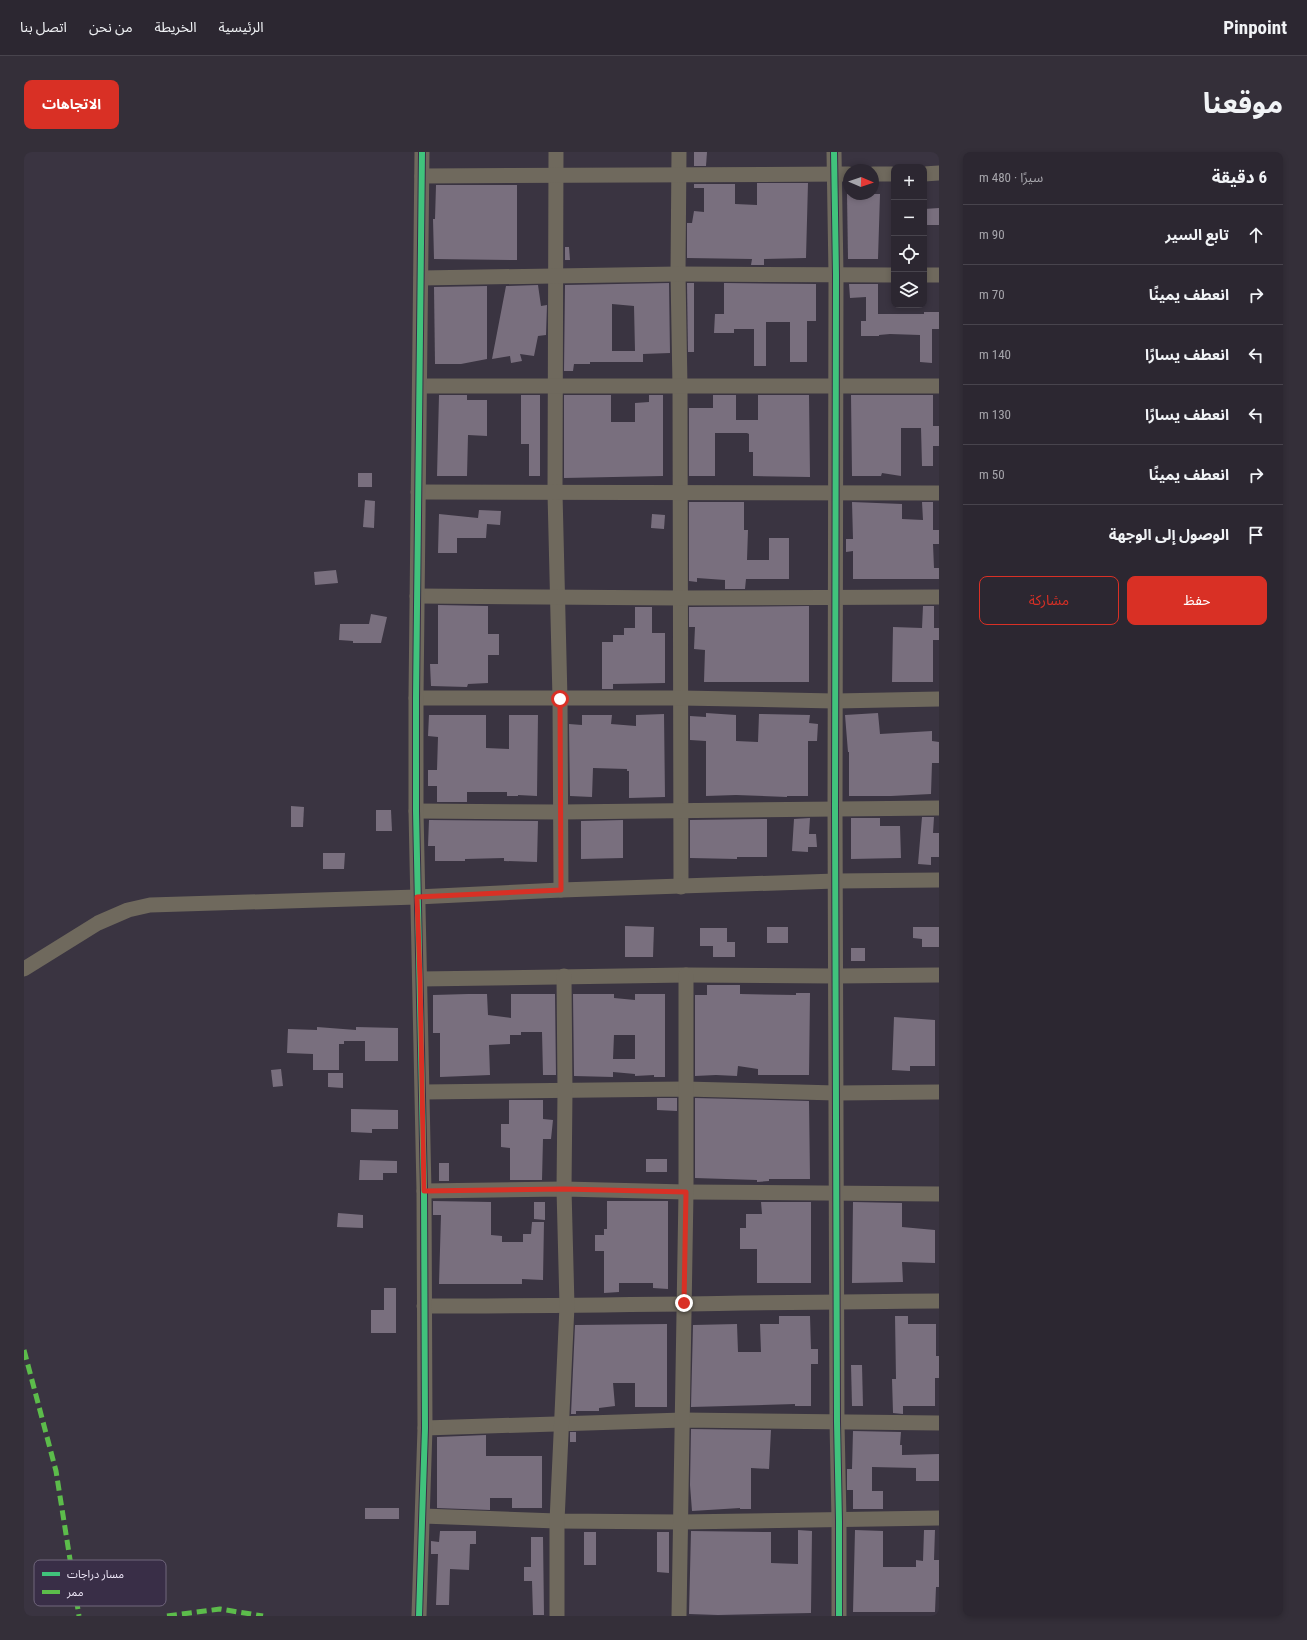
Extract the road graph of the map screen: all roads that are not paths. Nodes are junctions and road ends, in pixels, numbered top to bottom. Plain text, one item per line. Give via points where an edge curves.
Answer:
1 (422, 152) edge
2 (556, 152) edge
3 (679, 152) edge
4 (834, 152) edge
5 (939, 173) edge
6 (842, 174) edge
7 (879, 174) edge
8 (891, 174) edge
9 (927, 174) edge
10 (556, 175) junction
11 (678, 175) junction
12 (422, 176) junction
13 (678, 274) junction
14 (836, 275) junction
15 (891, 275) edge
16 (927, 275) edge
17 (556, 276) junction
18 (939, 276) edge
19 (421, 278) junction
20 (420, 386) junction
21 (557, 386) junction
22 (836, 386) junction
23 (939, 386) edge
24 (680, 387) junction
25 (418, 492) junction
26 (681, 493) junction
27 (836, 493) junction
28 (939, 493) edge
29 (556, 494) junction
30 (417, 596) junction
31 (557, 597) junction
32 (939, 597) edge
33 (680, 598) junction
34 (835, 599) junction
35 (416, 698) junction
36 (681, 698) junction
37 (939, 698) edge
38 (560, 699) junction
39 (835, 701) junction
40 (939, 808) edge
41 (835, 809) junction
42 (681, 810) junction
43 (416, 811) junction
44 (561, 812) junction
45 (939, 880) edge
46 (836, 881) junction
47 (681, 886) junction
48 (561, 890) junction
49 (417, 897) junction
50 (24, 969) edge
51 (686, 975) junction
52 (939, 975) edge
53 (564, 976) junction
54 (836, 976) junction
55 (420, 979) junction
56 (685, 1089) junction
57 (565, 1091) junction
58 (423, 1092) junction
59 (939, 1092) edge
60 (836, 1093) junction
61 (564, 1189) junction
62 (424, 1191) junction
63 (686, 1192) junction
64 (837, 1193) junction
65 (939, 1194) edge
66 (939, 1301) edge
67 (837, 1302) junction
68 (684, 1303) junction
69 (424, 1306) junction
70 (567, 1306) junction
71 (683, 1420) junction
72 (837, 1422) junction
73 (939, 1423) edge
74 (561, 1425) junction
75 (425, 1428) junction
76 (423, 1516) junction
77 (939, 1518) edge
78 (839, 1520) junction
79 (557, 1521) junction
80 (681, 1522) junction
81 (419, 1616) edge
82 (557, 1616) edge
83 (680, 1616) edge
84 (838, 1616) edge

1 - 12 street
2 - 10 street
3 - 11 street
4 - 6 street
5 - 9 street
6 - 11 street
6 - 14 street
7 - 8 street
10 - 11 street
10 - 12 street
10 - 17 street
11 - 13 street
12 - 19 street
13 - 14 street
13 - 17 street
13 - 24 street
14 - 15 street
14 - 22 street
16 - 18 street
17 - 19 street
17 - 21 street
19 - 20 street
20 - 21 street
20 - 25 street
21 - 24 street
21 - 29 street
22 - 23 street
22 - 24 street
22 - 27 street
24 - 26 street
25 - 29 street
25 - 30 street
26 - 27 street
26 - 29 street
26 - 33 street
27 - 28 street
27 - 34 street
29 - 31 street
30 - 31 street
30 - 35 street
31 - 33 street
31 - 38 street
32 - 34 street
33 - 34 street
33 - 36 street
34 - 39 street
35 - 38 street
35 - 43 street
36 - 38 street
36 - 39 street
36 - 42 street
37 - 39 street
38 - 44 street
39 - 41 street
40 - 41 street
41 - 42 street
41 - 46 street
42 - 44 street
42 - 47 street
43 - 44 street
43 - 49 street
44 - 48 street
45 - 46 street
46 - 47 street
46 - 54 street
47 - 48 street
48 - 49 street
49 - 50 street via 150,906 128,910 98,922
49 - 55 street
51 - 53 street
51 - 54 street
51 - 56 street
52 - 54 street
53 - 55 street
53 - 57 street
54 - 60 street
55 - 58 street
56 - 57 street
56 - 60 street
56 - 63 street
57 - 58 street
57 - 61 street
58 - 62 street
59 - 60 street
60 - 64 street
61 - 62 street
61 - 63 street
61 - 70 street
62 - 69 street
63 - 64 street
63 - 68 street
64 - 65 street
64 - 67 street
66 - 67 street
67 - 68 street
67 - 72 street
68 - 70 street
68 - 71 street
69 - 70 street
69 - 75 street
70 - 74 street
71 - 72 street
71 - 74 street
71 - 80 street
72 - 73 street
72 - 78 street
74 - 75 street
74 - 79 street
75 - 76 street
76 - 79 street
76 - 81 street
77 - 78 street
78 - 80 street
78 - 84 street
79 - 80 street
79 - 82 street
80 - 83 street

